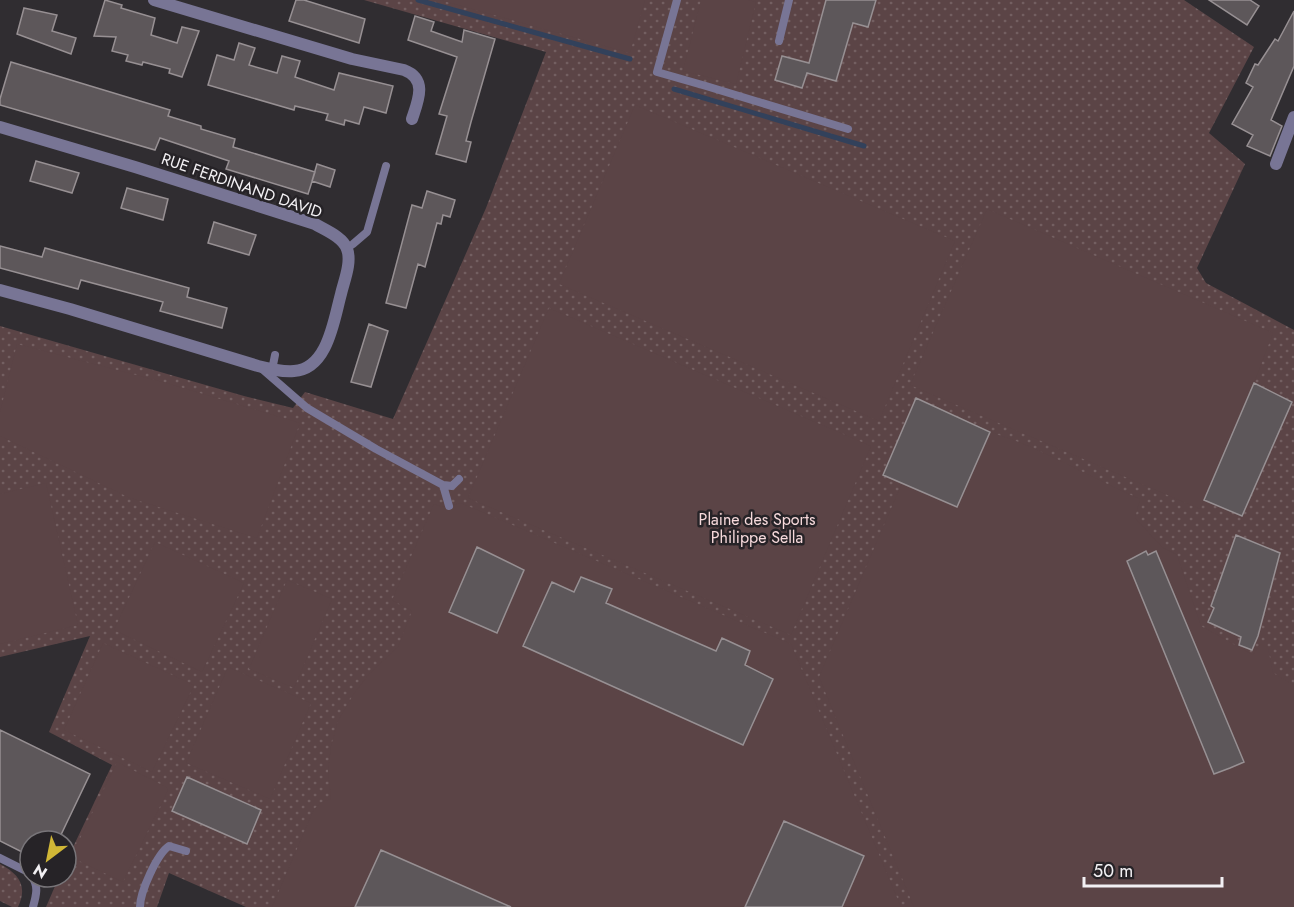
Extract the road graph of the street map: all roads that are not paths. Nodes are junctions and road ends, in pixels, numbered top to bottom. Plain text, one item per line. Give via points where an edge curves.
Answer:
1 (154, 0) edge
2 (677, 0) edge
3 (789, 0) edge
4 (779, 41) dead end
5 (1294, 117) edge
6 (412, 119) dead end
7 (0, 127) edge
8 (848, 129) dead end
9 (1276, 164) dead end
10 (386, 166) dead end
11 (347, 248) junction
12 (0, 290) edge
13 (275, 354) dead end
14 (258, 366) junction
15 (272, 370) junction
16 (459, 479) dead end
17 (442, 485) junction
18 (449, 506) dead end
19 (186, 851) dead end
20 (0, 858) edge
21 (18, 867) edge
22 (37, 889) edge
23 (33, 907) edge
24 (140, 907) edge

1 - 6 street via 412,73 420,95
2 - 8 lane via 657,72
3 - 4 lane
5 - 9 street
7 - 11 street, RUE FERDINAND DAVID via 315,224
10 - 11 lane via 367,232
11 - 15 street via 348,261 325,348 314,363 301,370
12 - 14 street
13 - 15 lane
14 - 15 street
14 - 17 lane via 307,408
16 - 17 lane via 452,486
17 - 18 lane
19 - 24 lane via 169,846 163,851 146,882
20 - 21 lane
22 - 23 lane

